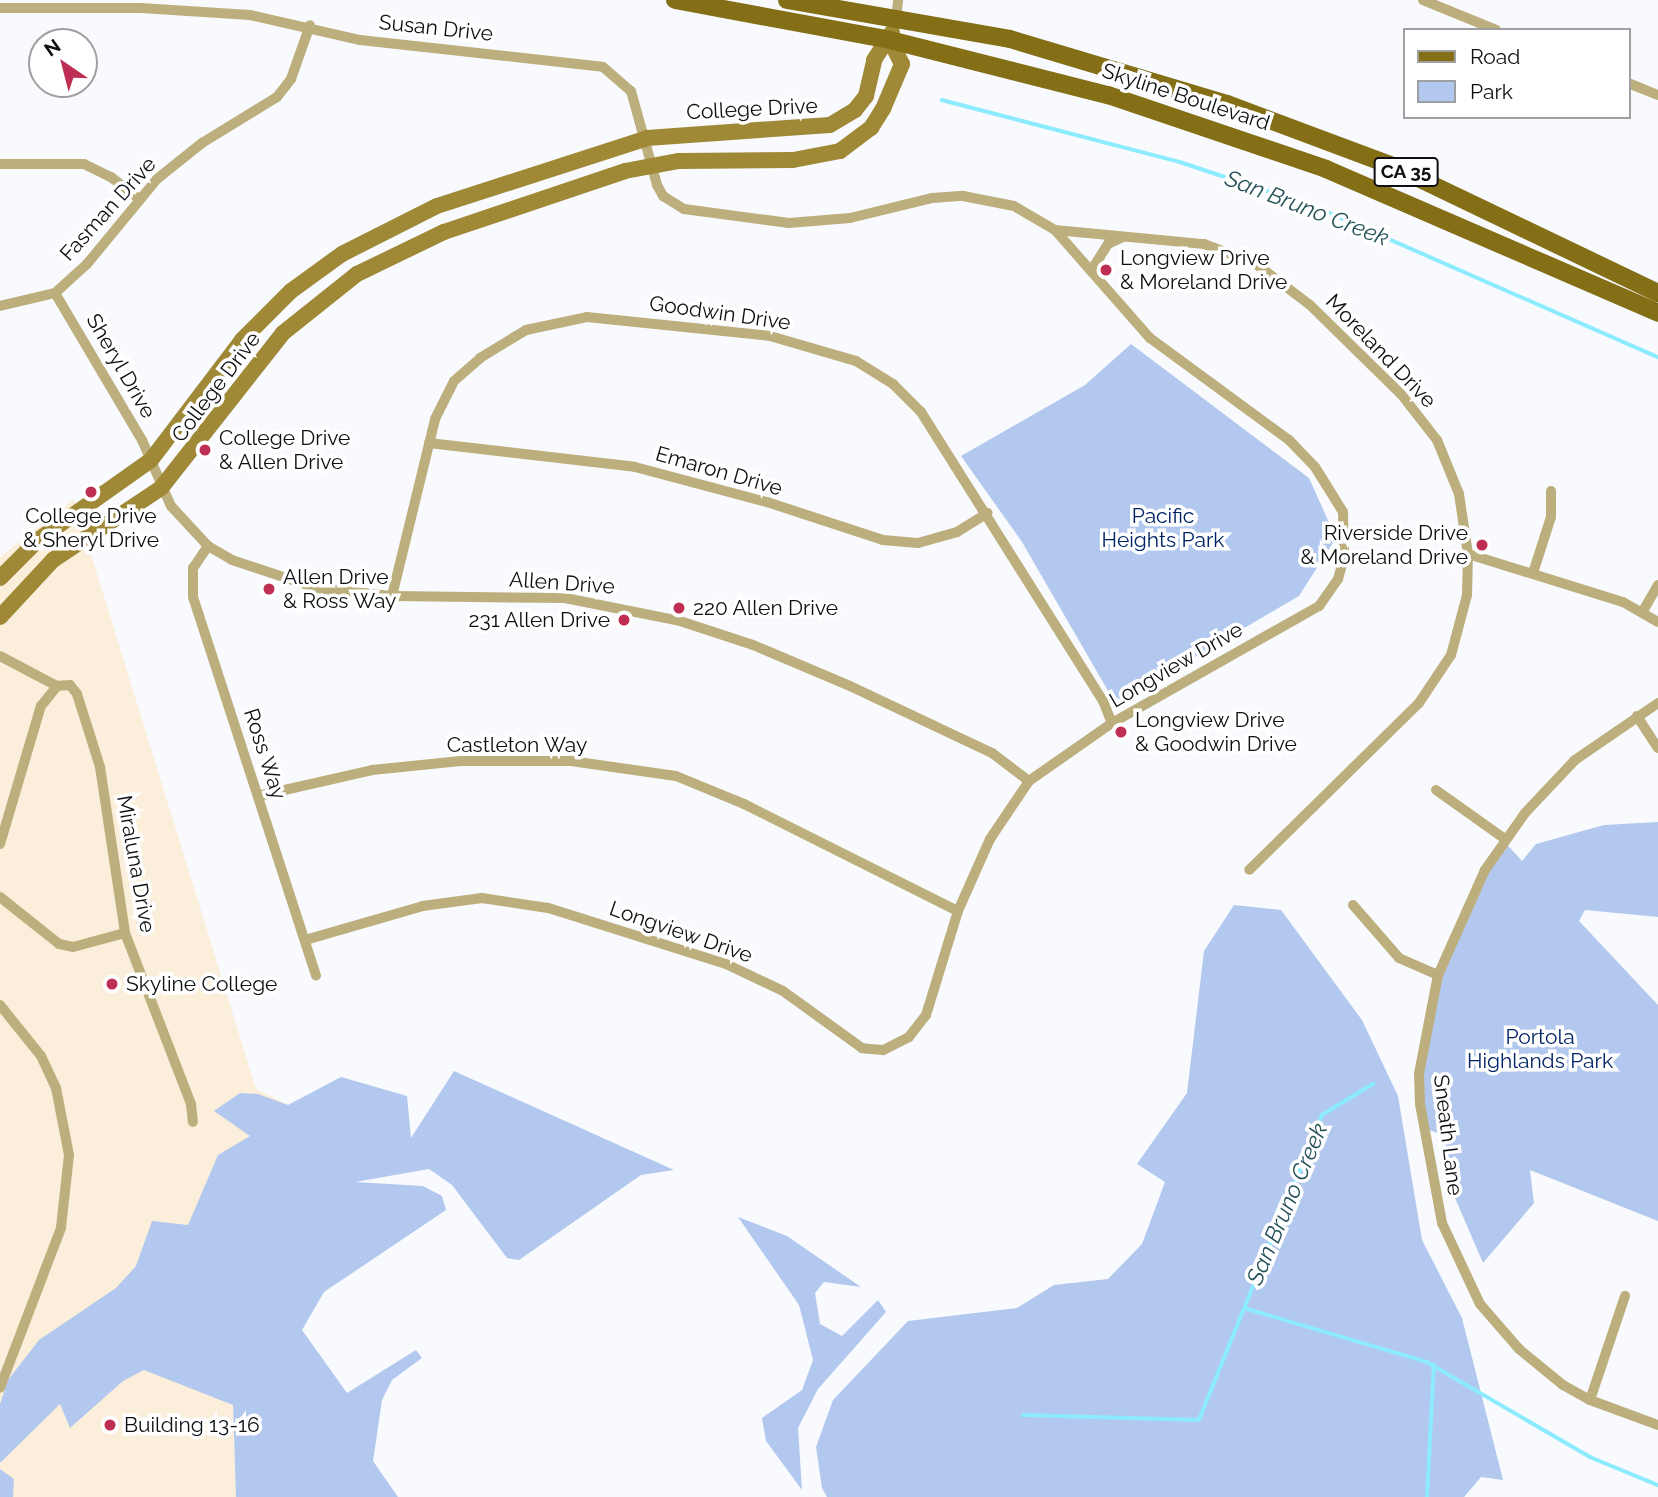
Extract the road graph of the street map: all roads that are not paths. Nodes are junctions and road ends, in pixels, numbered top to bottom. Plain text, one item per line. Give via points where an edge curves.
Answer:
1 (675, 0) edge
2 (787, 0) edge
3 (898, 0) edge
4 (1423, 0) edge
5 (0, 8) edge
6 (896, 20) junction
7 (310, 26) junction
8 (1491, 28) edge
9 (890, 40) junction
10 (1630, 84) edge
11 (1658, 96) edge
12 (650, 151) junction
13 (0, 164) edge
14 (139, 199) junction
15 (1055, 230) junction
16 (1125, 236) junction
17 (1091, 271) junction
18 (55, 293) junction
19 (1658, 293) edge
20 (0, 306) edge
21 (1658, 313) edge
22 (429, 443) junction
23 (151, 460) junction
24 (161, 488) junction
25 (1551, 491) dead end
26 (987, 513) junction
27 (208, 546) junction
28 (1468, 554) junction
29 (1533, 573) junction
30 (0, 578) edge
31 (1658, 585) edge
32 (392, 596) junction
33 (1643, 611) junction
34 (0, 617) edge
35 (1658, 622) edge
36 (0, 656) edge
37 (57, 686) junction
38 (1658, 703) edge
39 (1637, 716) junction
40 (1112, 723) junction
41 (1658, 748) edge
42 (1029, 781) junction
43 (1436, 790) dead end
44 (258, 796) junction
45 (1505, 839) junction
46 (0, 844) edge
47 (1249, 870) dead end
48 (0, 897) edge
49 (1353, 905) dead end
50 (958, 912) junction
51 (125, 933) junction
52 (305, 940) junction
53 (1438, 975) junction
54 (316, 976) dead end
55 (0, 1005) edge
56 (193, 1122) dead end
57 (1625, 1296) dead end
58 (0, 1388) edge
59 (1590, 1400) junction
60 (1658, 1425) edge

1 - 9 main road, Skyline Boulevard / CA 35
2 - 6 main road, Skyline Boulevard / CA 35
3 - 6 street
4 - 8 street
5 - 7 street, Susan Drive via 204,11
6 - 9 street
6 - 19 main road, Skyline Boulevard / CA 35 via 1065,54 1286,124 1392,166
7 - 12 street, Susan Drive via 369,41 583,61 603,67 631,91
7 - 14 street, Fasman Drive via 291,79 277,97 178,160
9 - 12 street, College Drive via 874,60 866,96 855,110 830,125
9 - 12 street, College Drive via 902,64 883,110 871,128 848,147 821,157 793,160
9 - 21 main road, Skyline Boulevard / CA 35 via 1046,77 1268,147 1430,211
10 - 11 street
12 - 15 street, Longview Drive via 663,196 673,205 733,218 817,222 963,196 1014,206
12 - 23 street, College Drive via 437,206 342,254 291,292 242,340
12 - 24 street, College Drive via 444,232 357,274 283,333
13 - 14 street via 84,164 111,177
14 - 18 street, Fasman Drive via 87,264
15 - 16 street, Moreland Drive
15 - 17 street, Longview Drive
16 - 17 street via 1108,244
16 - 28 street, Moreland Drive via 1204,244 1256,264 1310,305 1401,394 1437,440 1459,494
17 - 40 street, Longview Drive via 1150,338 1289,440 1315,467 1343,512 1344,557 1338,579 1319,606
18 - 20 street, Fasman Drive
18 - 23 street, Sheryl Drive
22 - 26 street, Emaron Drive via 635,467 883,540 918,543 957,532
22 - 26 street, Goodwin Drive via 454,381 480,358 526,330 587,317 769,336 856,361 893,384 921,412
22 - 32 street, Goodwin Drive
23 - 24 street, Allen Drive
23 - 30 street, College Drive via 38,540
24 - 27 street, Allen Drive via 183,522
24 - 34 street, College Drive via 53,560
25 - 29 street via 1550,517
26 - 40 street, Goodwin Drive
27 - 32 street, Allen Drive via 258,571 316,588
27 - 44 street, Ross Way via 193,568 193,597
28 - 29 street
28 - 47 street, Moreland Drive via 1461,627 1436,681
29 - 33 street
31 - 33 street
32 - 42 street, Allen Drive via 565,598 680,621 753,645 850,686 992,753
33 - 35 street
36 - 37 street, Miraluna Drive
37 - 46 street via 41,706
37 - 51 street, Miraluna Drive via 70,685 77,694 100,767
38 - 39 street, Sneath Lane
39 - 41 street
39 - 45 street, Sneath Lane via 1576,760
40 - 42 street, Longview Drive
42 - 50 street, Longview Drive via 990,839
43 - 45 street
44 - 50 street, Castleton Way via 372,770 461,761 572,761 676,776 744,804
44 - 52 street, Ross Way
45 - 53 street, Sneath Lane via 1468,902
48 - 51 street via 59,944 73,947
49 - 53 street via 1399,958
50 - 52 street, Longview Drive via 926,1015 909,1037 883,1050 862,1048 783,991 726,964 548,908 482,898 423,906
51 - 56 street, Miraluna Drive via 191,1104
52 - 54 street, Ross Way
53 - 59 street, Sneath Lane via 1422,1042 1420,1104 1435,1194 1452,1251 1498,1327 1541,1369
55 - 58 street via 41,1056 56,1088 69,1155 61,1228
57 - 59 street
59 - 60 street, Sneath Lane

